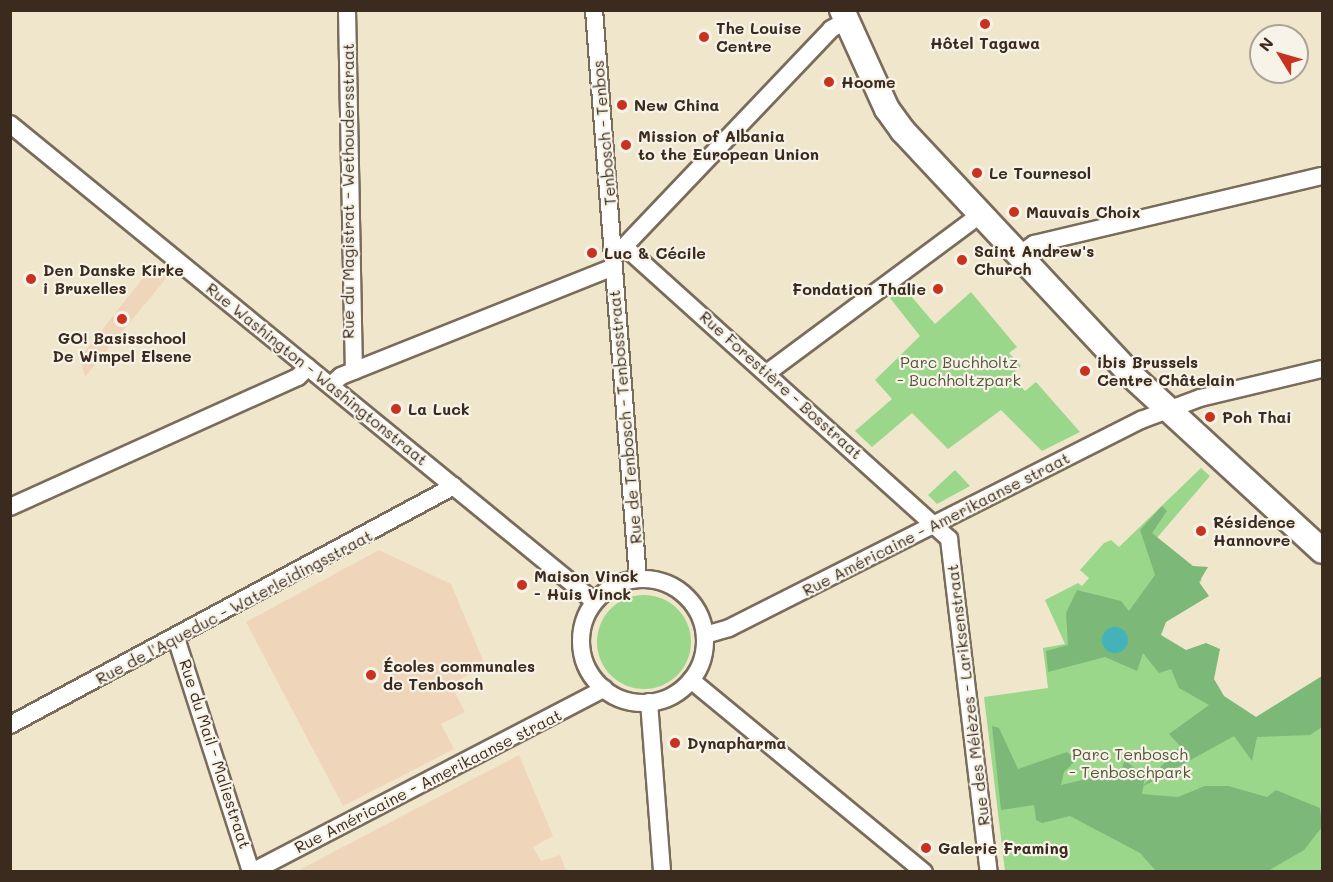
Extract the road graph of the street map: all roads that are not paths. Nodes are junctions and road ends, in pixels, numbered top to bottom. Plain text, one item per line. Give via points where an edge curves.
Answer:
1 (347, 10) edge
2 (594, 10) edge
3 (844, 15) edge
4 (10, 124) edge
5 (1323, 176) edge
6 (981, 214) junction
7 (1019, 255) junction
8 (618, 256) junction
9 (308, 367) junction
10 (1323, 369) edge
11 (354, 370) junction
12 (767, 373) junction
13 (331, 386) junction
14 (1167, 410) junction
15 (454, 486) junction
16 (10, 507) edge
17 (935, 524) junction
18 (1323, 551) edge
19 (638, 579) junction
20 (595, 602) junction
21 (705, 635) junction
22 (176, 639) junction
23 (691, 680) junction
24 (604, 689) junction
25 (649, 702) junction
26 (10, 725) edge
27 (252, 872) edge
28 (662, 872) edge
29 (924, 872) edge
30 (989, 872) edge

1 - 11 street, Rue du Magistrat - Wethoudersstraat
2 - 8 street, Tenbosch - Tenbos
3 - 6 main road via 887,109
3 - 8 street
4 - 9 street, Rue Washington - Washingtonstraat
5 - 7 street via 1034,244
6 - 7 main road
6 - 12 street
7 - 14 main road
8 - 11 street
8 - 12 street, Rue Forestière - Bosstraat
8 - 19 street, Rue de Tenbosch - Tenbosstraat
9 - 13 street, Rue Washington - Washingtonstraat
9 - 16 street via 298,377
10 - 14 street, Rue Américaine - Amerikaanse straat
11 - 13 street
12 - 17 street, Rue Forestière - Bosstraat
13 - 15 street, Rue Washington - Washingtonstraat
14 - 17 street, Rue Américaine - Amerikaanse straat
14 - 18 main road
15 - 20 street, Rue Washington - Washingtonstraat
15 - 22 street, Rue de l'Aqueduc - Waterleidingsstraat
17 - 21 street, Rue Américaine - Amerikaanse straat via 729,628
17 - 30 street, Rue des Mélèzes - Lariksenstraat via 949,539
19 - 20 street via 614,586
19 - 21 street via 670,585 684,595
20 - 24 street via 583,627 583,655
21 - 23 street
22 - 26 street, Rue de l'Aqueduc - Waterleidingsstraat
22 - 27 street, Rue du Mail - Maliestraat
23 - 25 street via 679,691
23 - 29 street
24 - 25 street
24 - 27 street, Rue Américaine - Amerikaanse straat
25 - 28 street

